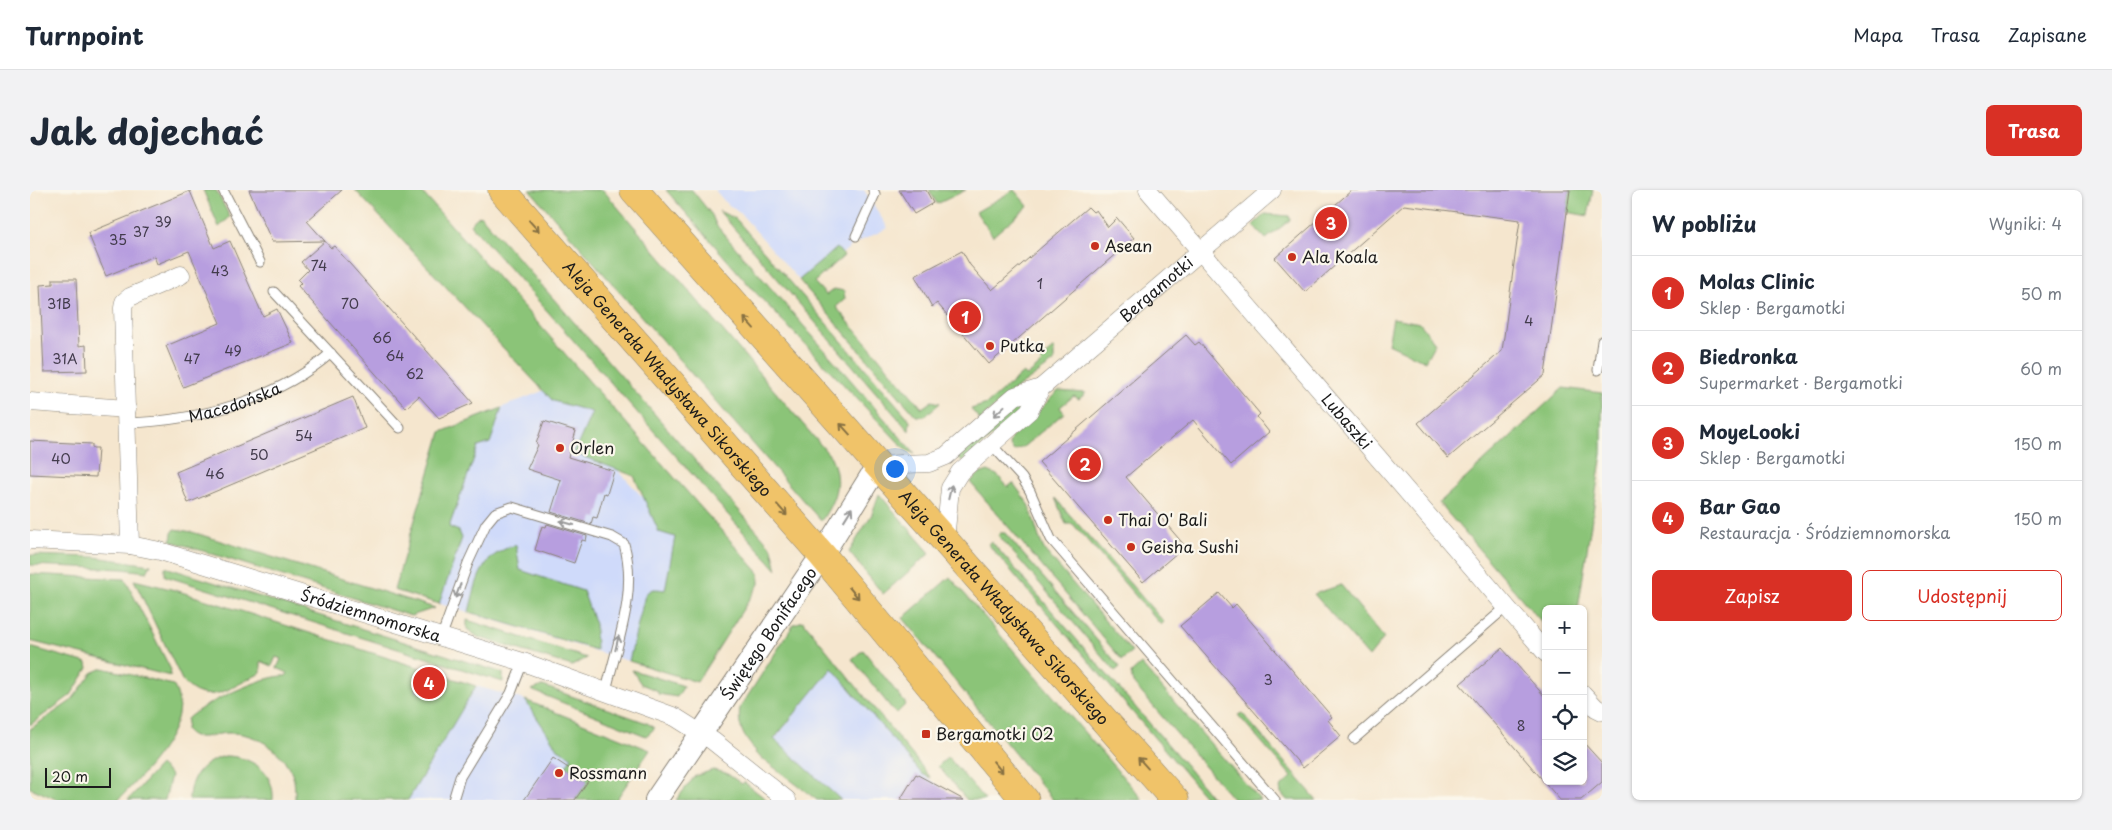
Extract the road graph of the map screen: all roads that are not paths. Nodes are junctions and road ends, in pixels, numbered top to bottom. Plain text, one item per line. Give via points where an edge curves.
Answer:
1 (223, 190) edge
2 (502, 190) edge
3 (634, 190) edge
4 (873, 190) edge
5 (1148, 190) edge
6 (1272, 190) edge
7 (856, 236) dead end
8 (1201, 251) junction
9 (260, 262) dead end
10 (181, 275) dead end
11 (274, 292) dead end
12 (1602, 340) edge
13 (331, 353) junction
14 (1598, 370) dead end
15 (1041, 388) junction
16 (30, 402) edge
17 (127, 416) junction
18 (400, 428) dead end
19 (992, 445) junction
20 (878, 465) junction
21 (30, 540) edge
22 (945, 541) junction
23 (130, 545) junction
24 (822, 556) junction
25 (1505, 608) junction
26 (441, 638) junction
27 (1543, 650) edge
28 (523, 662) junction
29 (606, 691) junction
30 (1584, 695) edge
31 (1602, 711) edge
32 (701, 733) junction
33 (1354, 740) dead end
34 (453, 800) edge
35 (656, 800) edge
36 (787, 800) edge
37 (1025, 800) edge
38 (1175, 800) edge
39 (1275, 800) edge

1 - 9 lane
2 -> 24 main road, Aleja Generała Władysława Sikorskiego
20 -> 3 main road, Aleja Generała Władysława Sikorskiego
4 - 7 lane via 875,194
5 - 8 street, Lubaszki
6 - 8 street, Bergamotki
8 - 15 street, Bergamotki
8 - 25 street, Lubaszki
10 - 17 street via 124,302
11 - 13 lane
12 - 14 lane
13 - 17 lane, Macedońska via 315,367 227,408 190,418
13 - 18 lane
15 - 19 street, Bergamotki via 1029,412
15 -> 20 street, Bergamotki via 1016,396 946,456 929,463
16 - 17 street, Macedońska
17 - 23 street
22 -> 19 street, Bergamotki via 950,488 960,472
19 - 39 lane via 1022,478 1051,539
20 - 22 main road, Aleja Generała Władysława Sikorskiego
24 -> 20 street, Świętego Bonifacego
21 - 23 street, Śródziemnomorska
38 -> 22 main road, Aleja Generała Władysława Sikorskiego
23 - 26 street, Śródziemnomorska via 160,551
24 - 32 street, Świętego Bonifacego
24 -> 37 main road, Aleja Generała Władysława Sikorskiego
25 - 27 street, Lubaszki
25 - 33 lane
26 - 28 street, Śródziemnomorska
29 -> 26 lane via 629,592 629,561 624,544 612,536 512,507 495,512 468,563
28 - 29 street, Śródziemnomorska
28 - 34 lane via 511,693 460,777
29 - 32 street, Śródziemnomorska via 675,717
30 - 31 street
32 - 35 street, Świętego Bonifacego
32 - 36 street, Śródziemnomorska via 745,764

